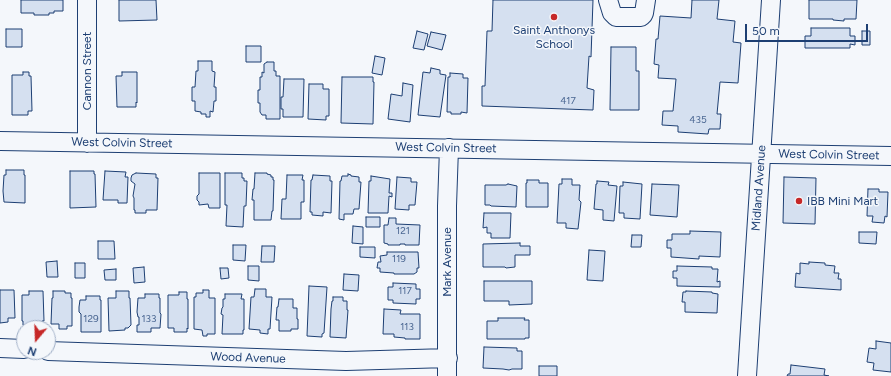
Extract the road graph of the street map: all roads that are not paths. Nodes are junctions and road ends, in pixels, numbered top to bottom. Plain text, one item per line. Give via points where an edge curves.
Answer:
1 (86, 0) edge
2 (608, 0) edge
3 (646, 0) edge
4 (771, 0) edge
5 (0, 141) edge
6 (87, 143) junction
7 (449, 148) junction
8 (761, 154) junction
9 (891, 156) edge
10 (0, 348) edge
11 (16, 349) edge
12 (56, 351) edge
13 (448, 367) edge
14 (747, 376) edge

1 - 6 street, Cannon Street
2 - 3 street via 616,17 641,17
4 - 8 street, Midland Avenue
5 - 6 street, West Colvin Street
6 - 7 street, West Colvin Street
7 - 8 street, West Colvin Street
7 - 13 street, Mark Avenue
8 - 9 street, West Colvin Street
8 - 14 street, Midland Avenue
10 - 11 street
12 - 13 street, Wood Avenue

